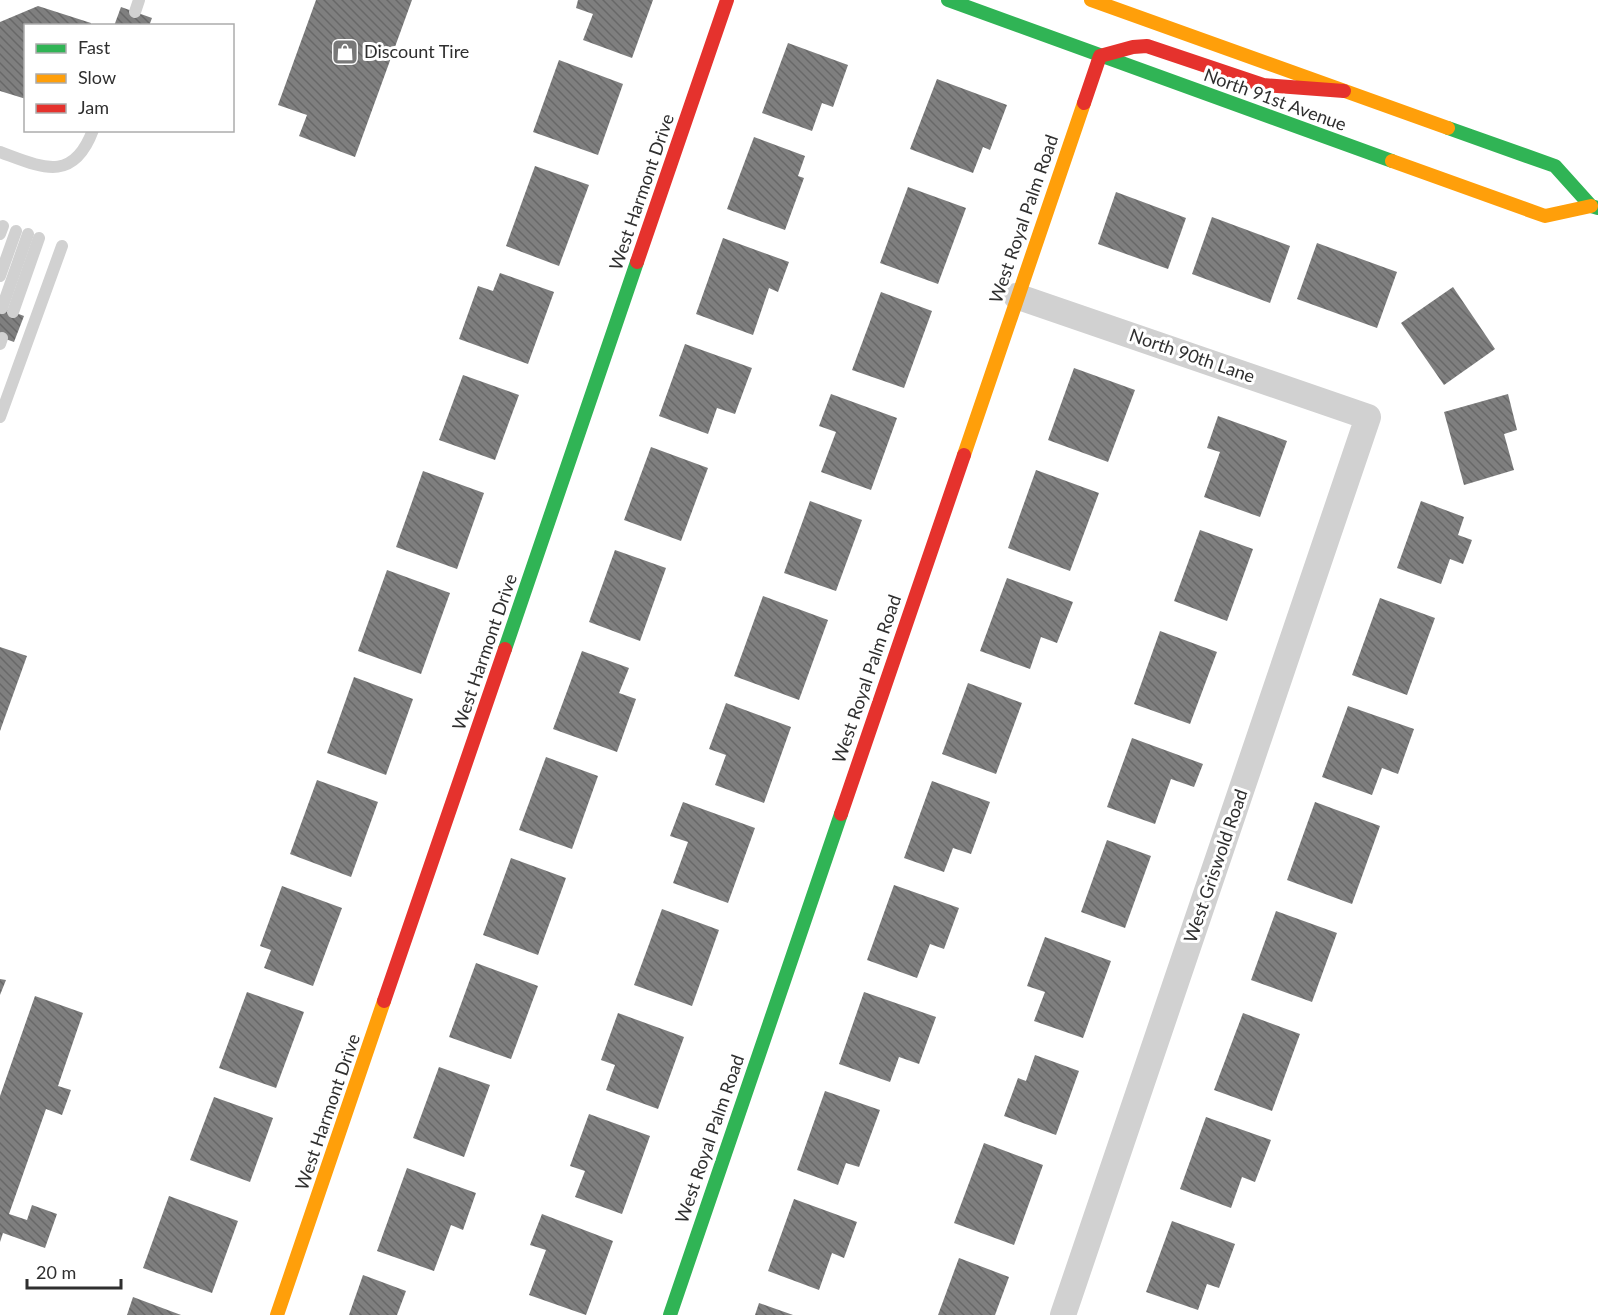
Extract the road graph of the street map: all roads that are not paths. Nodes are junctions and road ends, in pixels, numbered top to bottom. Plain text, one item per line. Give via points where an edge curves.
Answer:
1 (139, 0) edge
2 (727, 0) edge
3 (948, 0) edge
4 (1091, 0) edge
5 (135, 12) dead end
6 (1100, 56) junction
7 (1344, 91) junction
8 (92, 132) edge
9 (0, 152) edge
10 (1595, 207) edge
11 (62, 246) dead end
12 (0, 276) edge
13 (1016, 296) junction
14 (8, 310) dead end
15 (0, 417) edge
16 (1368, 417) joint
17 (278, 1315) edge
18 (670, 1315) edge
19 (1063, 1315) edge

1 - 5 lane
2 - 17 street, West Harmont Drive
3 - 6 street, North 91st Avenue
4 - 7 street, North 91st Avenue
6 - 7 street via 1147,46 1263,85
6 - 10 street, North 91st Avenue via 1545,216
6 - 13 street, West Royal Palm Road
7 - 10 street, North 91st Avenue via 1555,166
8 - 9 lane via 76,159 59,167 42,167
11 - 15 lane
12 - 14 lane via 28,234
13 - 16 street, North 90th Lane
13 - 18 street, West Royal Palm Road
16 - 19 street, West Griswold Road

